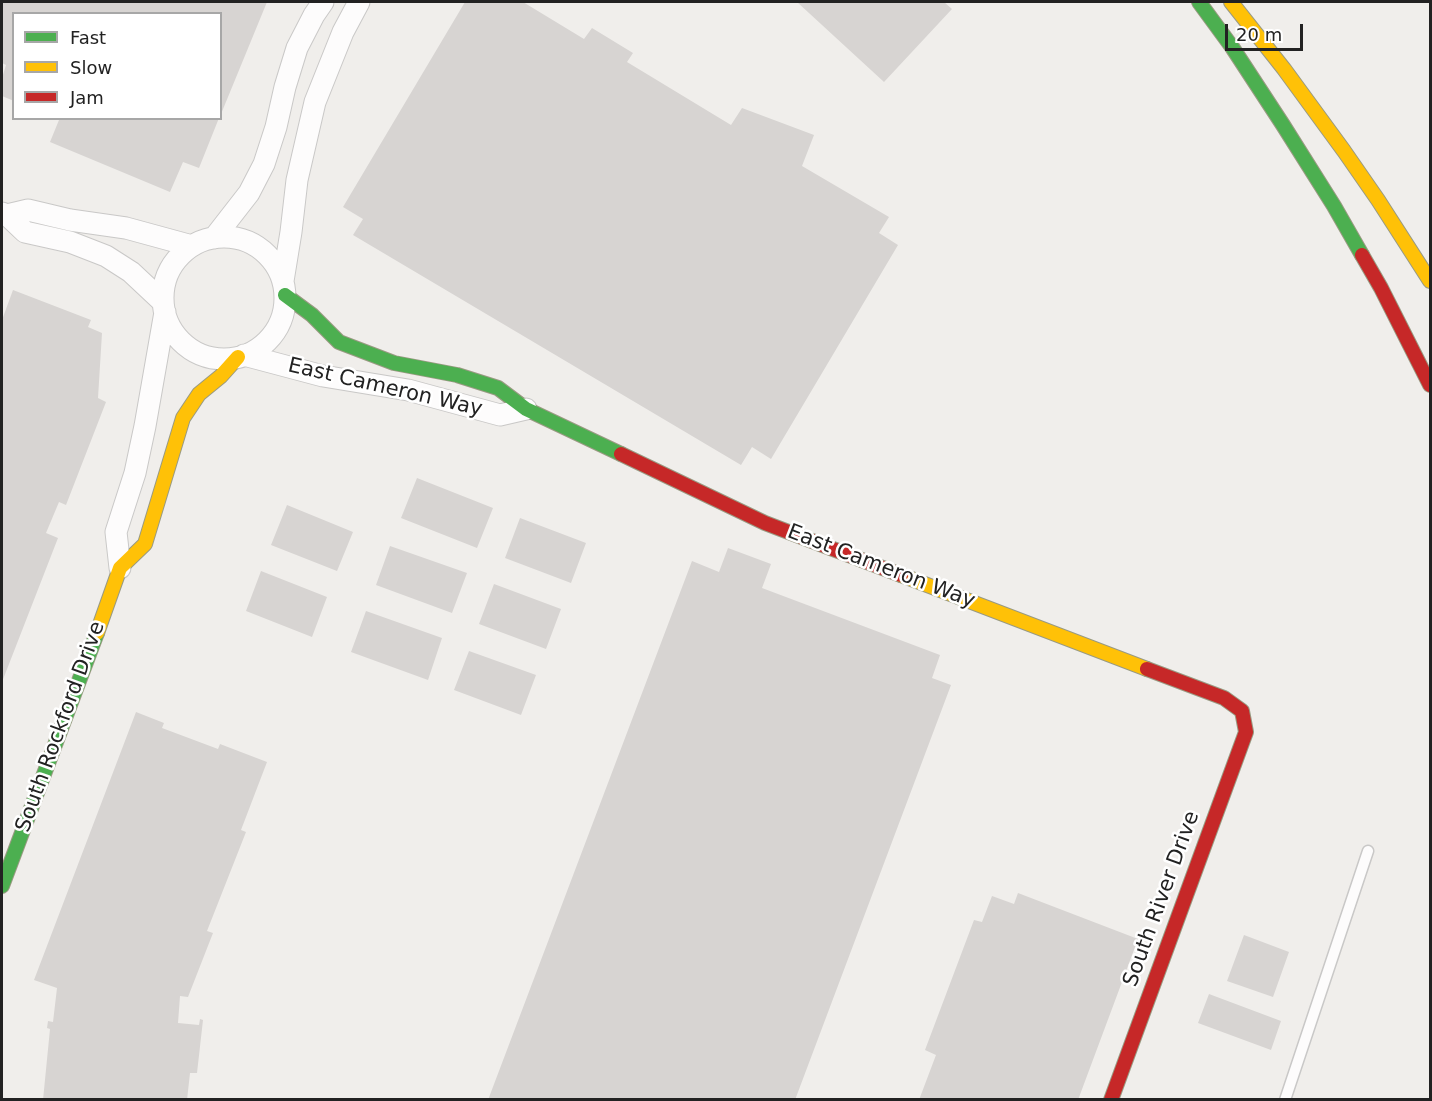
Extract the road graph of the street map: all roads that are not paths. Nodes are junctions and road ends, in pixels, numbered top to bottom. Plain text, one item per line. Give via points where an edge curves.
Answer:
1 (322, 2) edge
2 (359, 2) edge
3 (1199, 2) edge
4 (1231, 2) edge
5 (4, 214) edge
6 (214, 238) junction
7 (192, 246) junction
8 (1431, 281) edge
9 (284, 288) junction
10 (164, 307) junction
11 (241, 356) junction
12 (1431, 385) edge
13 (526, 409) junction
14 (120, 568) junction
15 (1242, 711) joint
16 (1368, 851) dead end
17 (2, 886) edge
18 (1111, 1100) edge
19 (1285, 1100) edge

1 - 6 street via 297,48 264,164 249,193
2 - 9 street via 315,102 297,180
3 - 12 main road via 1284,125 1334,206
4 - 8 main road via 1344,151
5 - 7 street via 28,210 126,228
5 - 10 street via 25,232 70,242 106,256 131,272
6 - 7 street
6 - 9 street via 244,240 257,247 277,268
7 - 10 street via 170,270 164,286
9 - 11 street via 284,311 278,327 267,341
9 - 13 main road, East Cameron Way via 339,342 394,363 457,375 498,388
10 - 11 street via 171,328 197,352 214,358
10 - 14 street, South Rockford Drive via 135,473 116,532
11 - 13 street, East Cameron Way via 323,376 408,390 500,415
11 - 14 main road, South Rockford Drive via 199,394 183,418 145,544
13 - 15 main road, East Cameron Way via 765,523 1224,698
14 - 17 main road, South Rockford Drive
15 - 18 main road, South River Drive via 1245,732
16 - 19 lane

